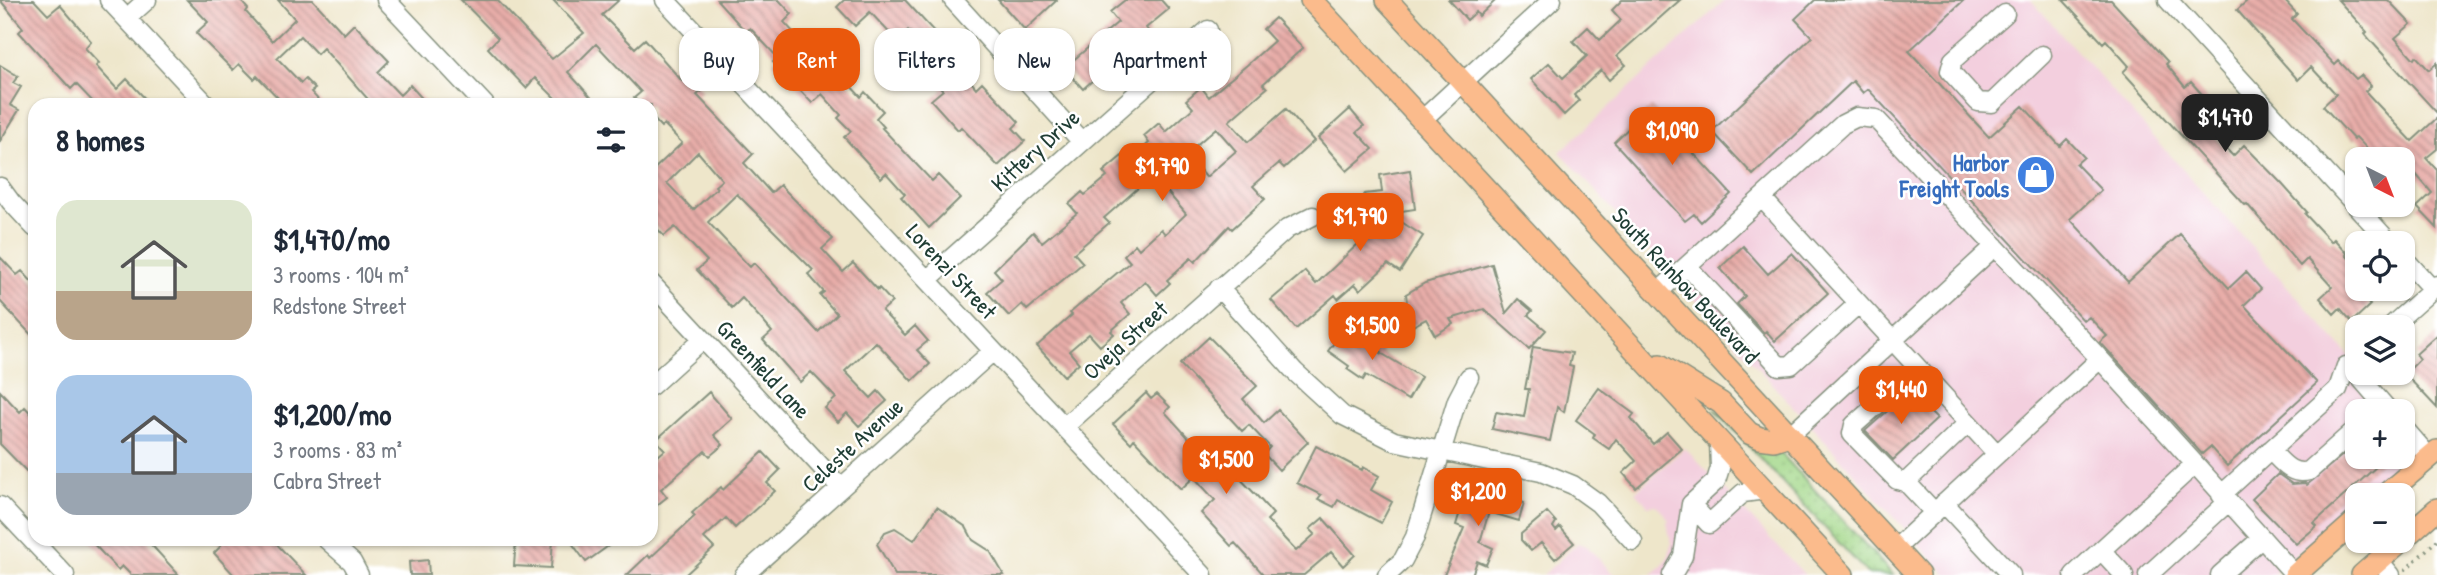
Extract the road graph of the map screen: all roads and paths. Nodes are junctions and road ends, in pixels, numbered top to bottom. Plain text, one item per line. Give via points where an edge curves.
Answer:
1 (109, 0) edge
2 (147, 0) edge
3 (386, 0) edge
4 (665, 0) edge
5 (953, 0) edge
6 (1311, 0) edge
7 (1387, 0) edge
8 (1552, 0) edge
9 (2168, 0) edge
10 (2006, 14) dead end
11 (127, 18) junction
12 (2042, 55) dead end
13 (1463, 82) junction
14 (1139, 91) edge
15 (201, 98) edge
16 (478, 98) edge
17 (1422, 120) junction
18 (1082, 142) junction
19 (0, 187) edge
20 (1762, 198) junction
21 (1312, 216) dead end
22 (28, 221) edge
23 (2379, 231) edge
24 (1995, 246) junction
25 (1687, 266) junction
26 (2415, 268) edge
27 (927, 280) junction
28 (2435, 287) edge
29 (1219, 288) junction
30 (658, 291) edge
31 (1657, 293) junction
32 (1858, 304) junction
33 (2404, 315) edge
34 (703, 339) junction
35 (1892, 342) junction
36 (1634, 348) junction
37 (993, 351) junction
38 (2100, 359) junction
39 (2345, 374) edge
40 (1469, 377) dead end
41 (658, 380) edge
42 (1929, 388) junction
43 (1064, 427) junction
44 (1964, 427) junction
45 (1790, 435) junction
46 (2415, 438) edge
47 (2345, 439) edge
48 (1719, 441) junction
49 (2270, 450) junction
50 (1440, 452) junction
51 (1997, 454) junction
52 (2433, 454) edge
53 (2195, 464) junction
54 (1906, 482) junction
55 (2399, 483) edge
56 (841, 488) junction
57 (1765, 490) junction
58 (2225, 498) junction
59 (1690, 504) junction
60 (0, 506) edge
61 (1939, 507) junction
62 (2437, 509) edge
63 (2415, 528) edge
64 (2345, 531) edge
65 (28, 536) edge
66 (2262, 538) junction
67 (1633, 541) dead end
68 (2437, 541) edge
69 (38, 546) edge
70 (334, 546) edge
71 (1895, 549) junction
72 (2101, 550) junction
73 (2394, 553) edge
74 (2385, 568) edge
75 (65, 575) edge
76 (359, 575) edge
77 (744, 575) edge
78 (1203, 575) edge
79 (1387, 575) edge
80 (1672, 575) edge
81 (1843, 575) edge
82 (1919, 575) edge
83 (2011, 575) edge
84 (2074, 575) edge
85 (2124, 575) edge
86 (2148, 575) edge
87 (2220, 575) edge
88 (2295, 575) edge
89 (2362, 575) edge
90 (2400, 575) edge

1 - 11 street
2 - 11 street
3 - 16 street
4 - 27 street, Lorenzi Street
5 - 18 street
6 - 17 main road
7 - 13 main road, South Rainbow Boulevard
8 - 13 street
9 - 23 street
10 - 12 street via 1953,60 1950,71 1978,102 1992,103
11 - 15 street
13 - 17 street
13 - 31 main road, South Rainbow Boulevard
14 - 18 street, Kittery Drive
17 - 36 main road
18 - 27 street, Kittery Drive
19 - 22 street
20 - 24 street via 1843,124 1857,117 1876,119
20 - 25 street
20 - 32 street
21 - 29 street, Oveja Street via 1287,229
24 - 35 street
24 - 38 street
25 - 31 street
25 - 32 street via 1779,366 1791,365
26 - 28 street
27 - 37 street, Lorenzi Street
28 - 33 street
29 - 43 street, Oveja Street
29 - 50 street via 1295,372 1342,415 1394,441
30 - 34 street, Greenfield Lane
31 - 45 main road, South Rainbow Boulevard
32 - 35 street
34 - 41 street
34 - 56 street, Greenfield Lane
35 - 42 street
35 - 45 street
36 - 45 main road via 1721,403 1749,433 1774,440
36 - 48 main road
37 - 43 street, Lorenzi Street
37 - 56 street, Celeste Avenue
38 - 51 street
38 - 53 street
39 - 49 street via 2338,389
40 - 50 street
42 - 44 street
42 - 54 street via 1914,380 1904,381 1851,430 1897,480
43 - 78 street, Lorenzi Street
44 - 51 street
44 - 54 street
45 - 71 main road, South Rainbow Boulevard
46 - 52 street
47 - 49 street via 2300,474
48 - 57 main road
48 - 59 street via 1716,481
49 - 58 street
50 - 67 street via 1541,472 1573,485 1598,503
50 - 79 street via 1415,537
51 - 61 street
52 - 55 main road
53 - 58 street
53 - 72 street
54 - 61 street
56 - 77 street, Celeste Avenue
57 - 59 street via 1743,493 1709,524
57 - 81 main road
58 - 66 street
58 - 86 street
59 - 80 street via 1683,556
60 - 65 street
61 - 71 street
61 - 83 street
62 - 63 main road
64 - 88 main road
66 - 87 street
66 - 88 street
68 - 90 path
69 - 75 street
70 - 76 street
71 - 82 main road, South Rainbow Boulevard
72 - 84 street
72 - 85 street
73 - 74 main road
74 - 89 main road

